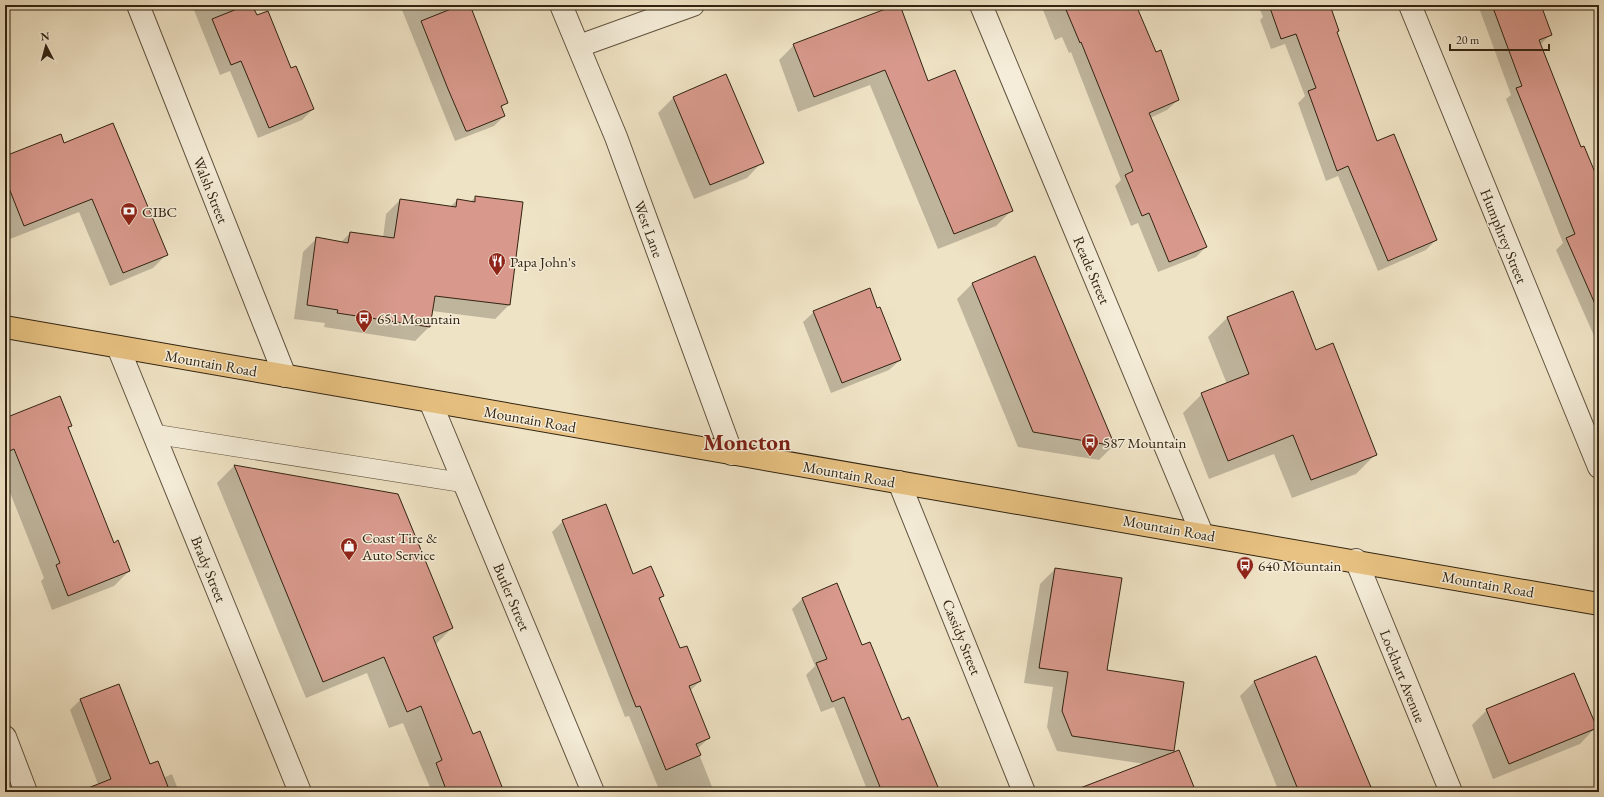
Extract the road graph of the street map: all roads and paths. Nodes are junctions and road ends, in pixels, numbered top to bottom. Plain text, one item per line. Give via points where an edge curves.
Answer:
1 (138, 5) edge
2 (561, 5) edge
3 (693, 5) edge
4 (981, 5) edge
5 (1410, 5) edge
6 (579, 46) junction
7 (5, 327) edge
8 (118, 347) junction
9 (285, 376) junction
10 (433, 407) junction
11 (154, 434) junction
12 (732, 454) junction
13 (1599, 467) edge
14 (899, 482) junction
15 (464, 484) junction
16 (1202, 534) junction
17 (1356, 560) junction
18 (1599, 604) edge
19 (5, 737) edge
20 (26, 792) edge
21 (300, 792) edge
22 (592, 792) edge
23 (1024, 792) edge
24 (1451, 792) edge

1 - 9 street, Walsh Street
2 - 6 street, West Lane
3 - 6 street
4 - 16 street, Reade Street
5 - 13 street, Humphrey Street
6 - 12 street, West Lane via 616,137
7 - 8 main road, Mountain Road
8 - 9 main road, Mountain Road
8 - 11 street, Brady Street
9 - 10 main road, Mountain Road
10 - 12 main road, Mountain Road
10 - 15 street, Butler Street
11 - 15 lane
11 - 21 street, Brady Street
12 - 14 main road, Mountain Road
14 - 16 main road, Mountain Road
14 - 23 street, Cassidy Street
15 - 22 street, Butler Street
16 - 17 main road, Mountain Road
17 - 18 main road, Mountain Road
17 - 24 street, Lockhart Avenue
19 - 20 street

